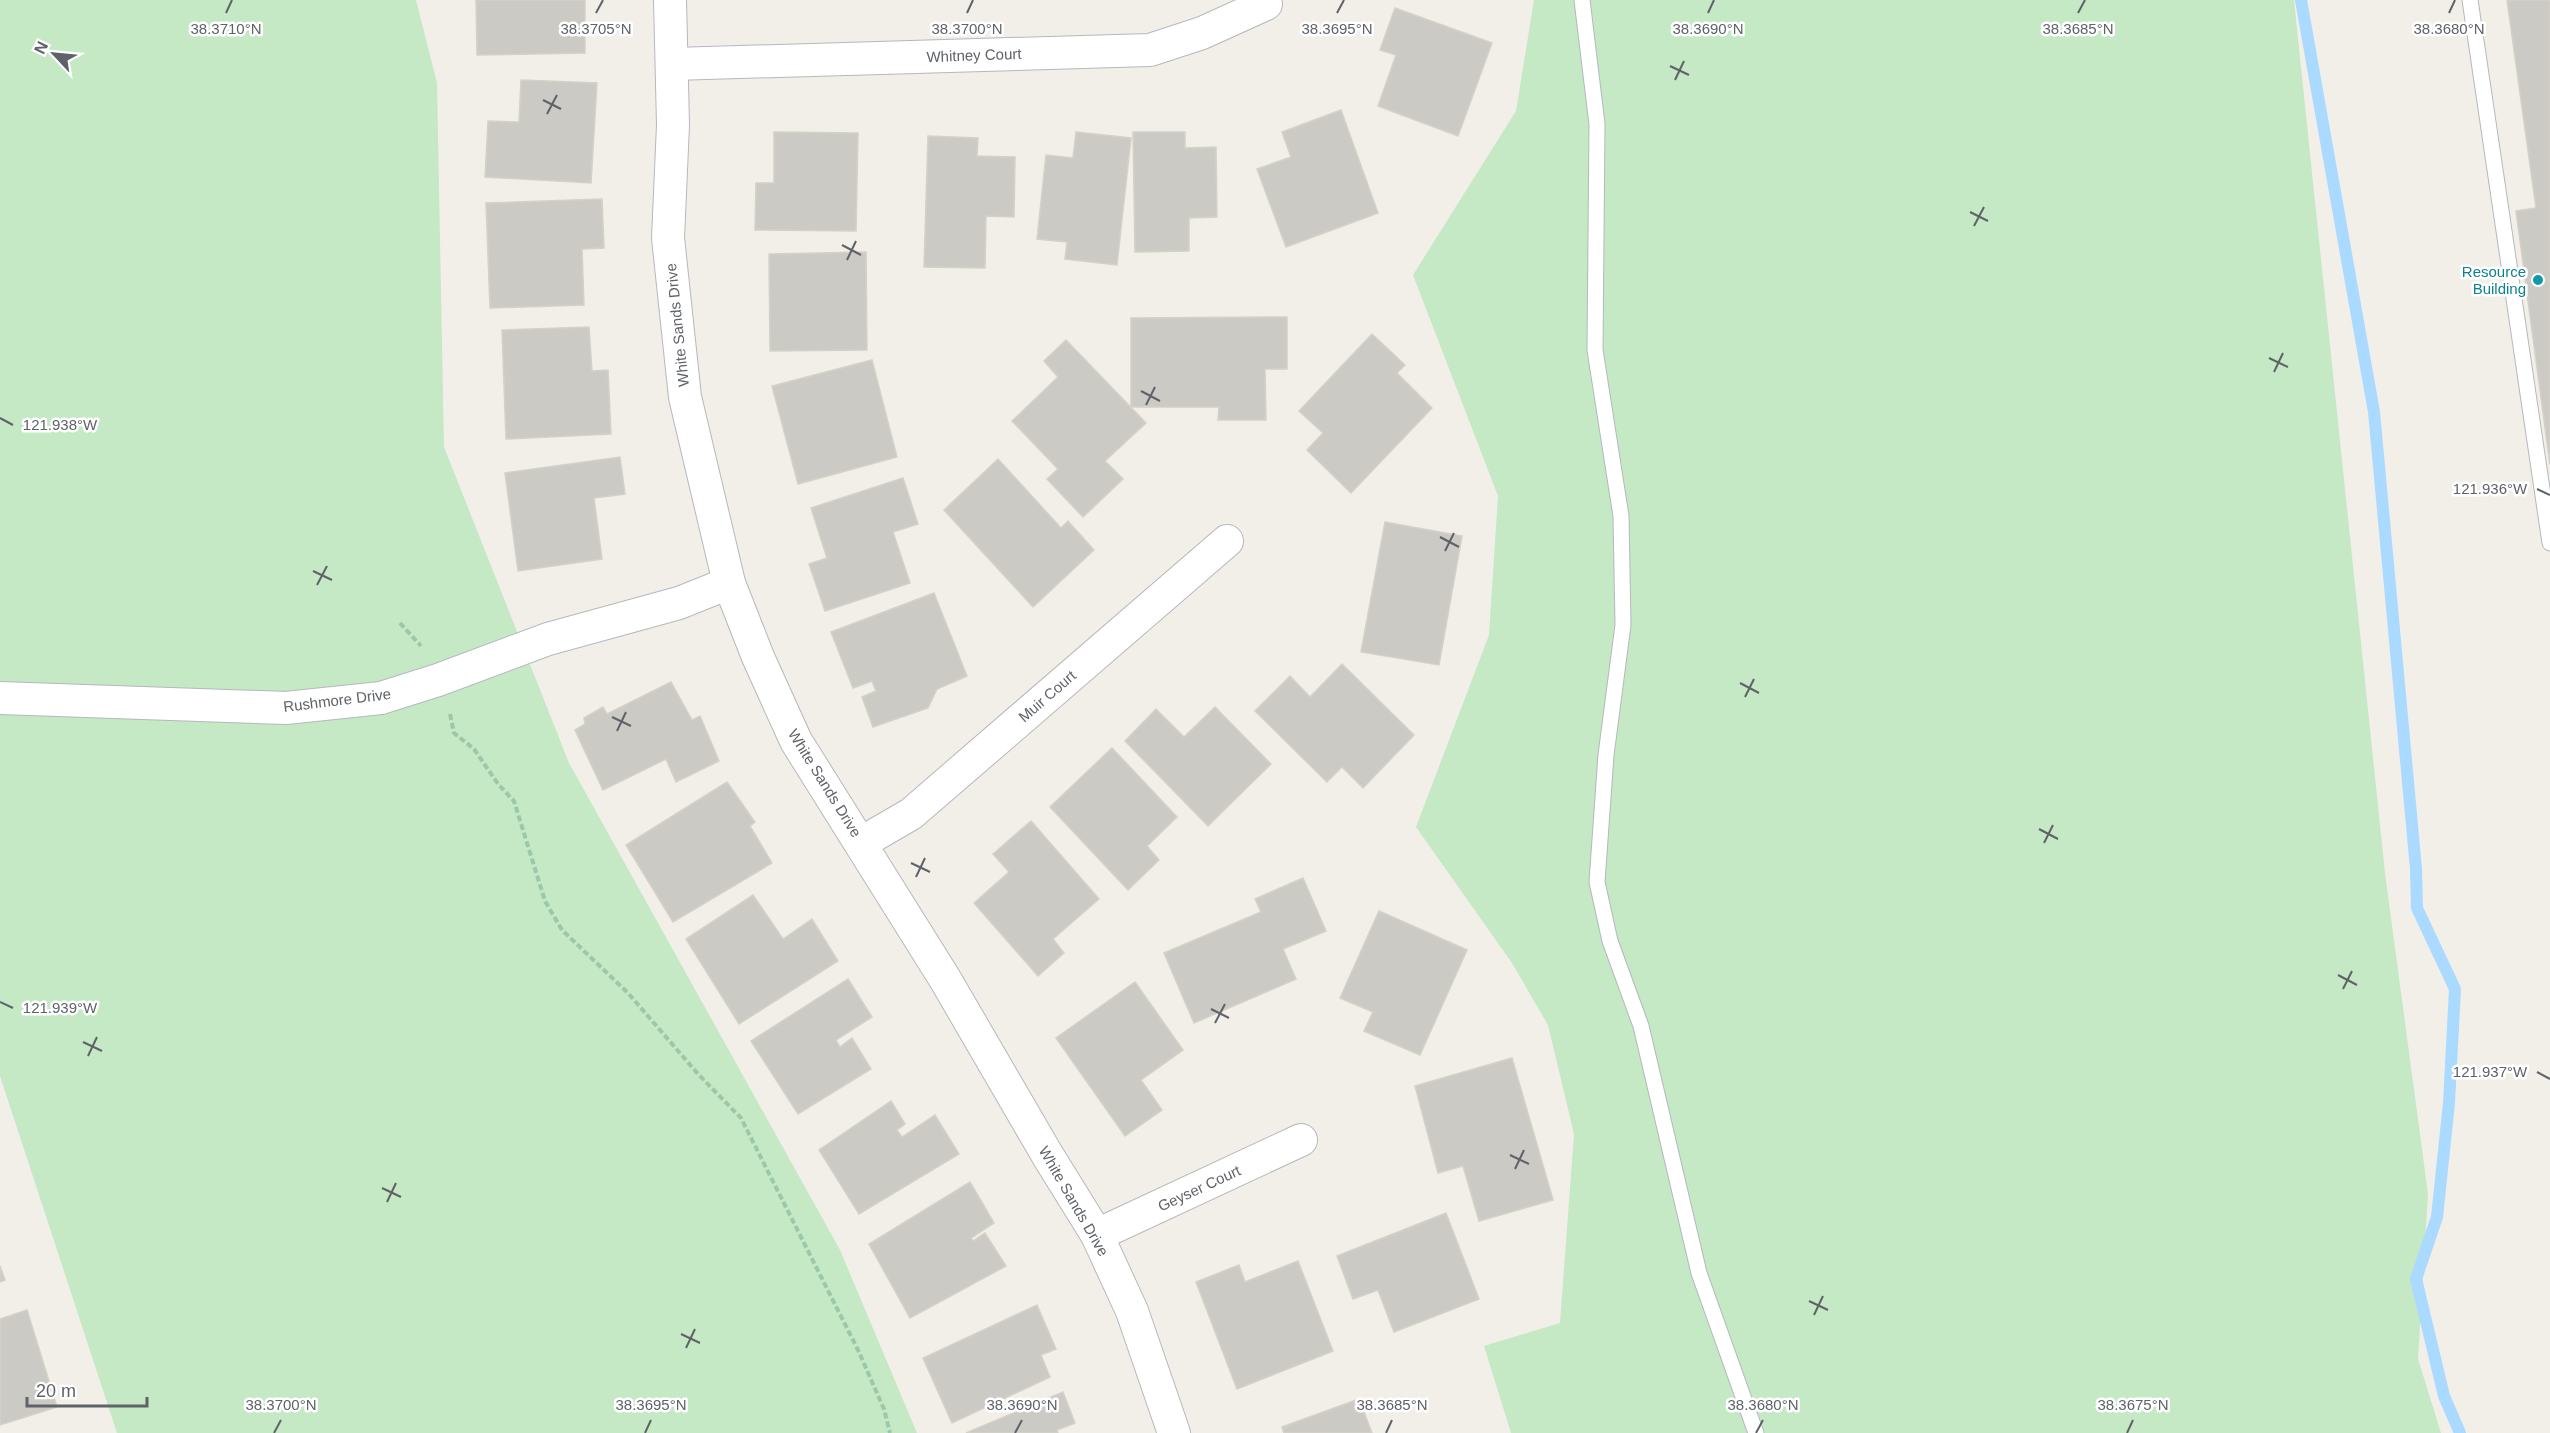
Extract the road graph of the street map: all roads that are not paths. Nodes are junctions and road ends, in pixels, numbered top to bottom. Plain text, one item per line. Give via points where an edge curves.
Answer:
1 (670, 0) edge
2 (1582, 0) edge
3 (2470, 0) edge
4 (1266, 4) dead end
5 (673, 64) junction
6 (1227, 541) dead end
7 (2550, 543) edge
8 (729, 583) junction
9 (0, 698) edge
10 (861, 843) junction
11 (1301, 1140) dead end
12 (1097, 1235) junction
13 (1174, 1433) edge
14 (1756, 1433) edge

1 - 5 street, White Sands Drive
2 - 14 lane via 1597,124 1595,350 1621,516 1623,614 1606,755 1597,882 1610,941 1641,1026 1699,1273
3 - 7 lane
4 - 5 street, Whitney Court via 1202,33 1150,50
5 - 8 street, White Sands Drive via 668,238 685,396
6 - 10 street, Muir Court via 911,814
8 - 9 street, Rushmore Drive via 679,603 548,639 381,698 286,708
8 - 10 street, White Sands Drive via 796,741
10 - 12 street, White Sands Drive
11 - 12 street, Geyser Court
12 - 13 street, White Sands Drive via 1132,1311

